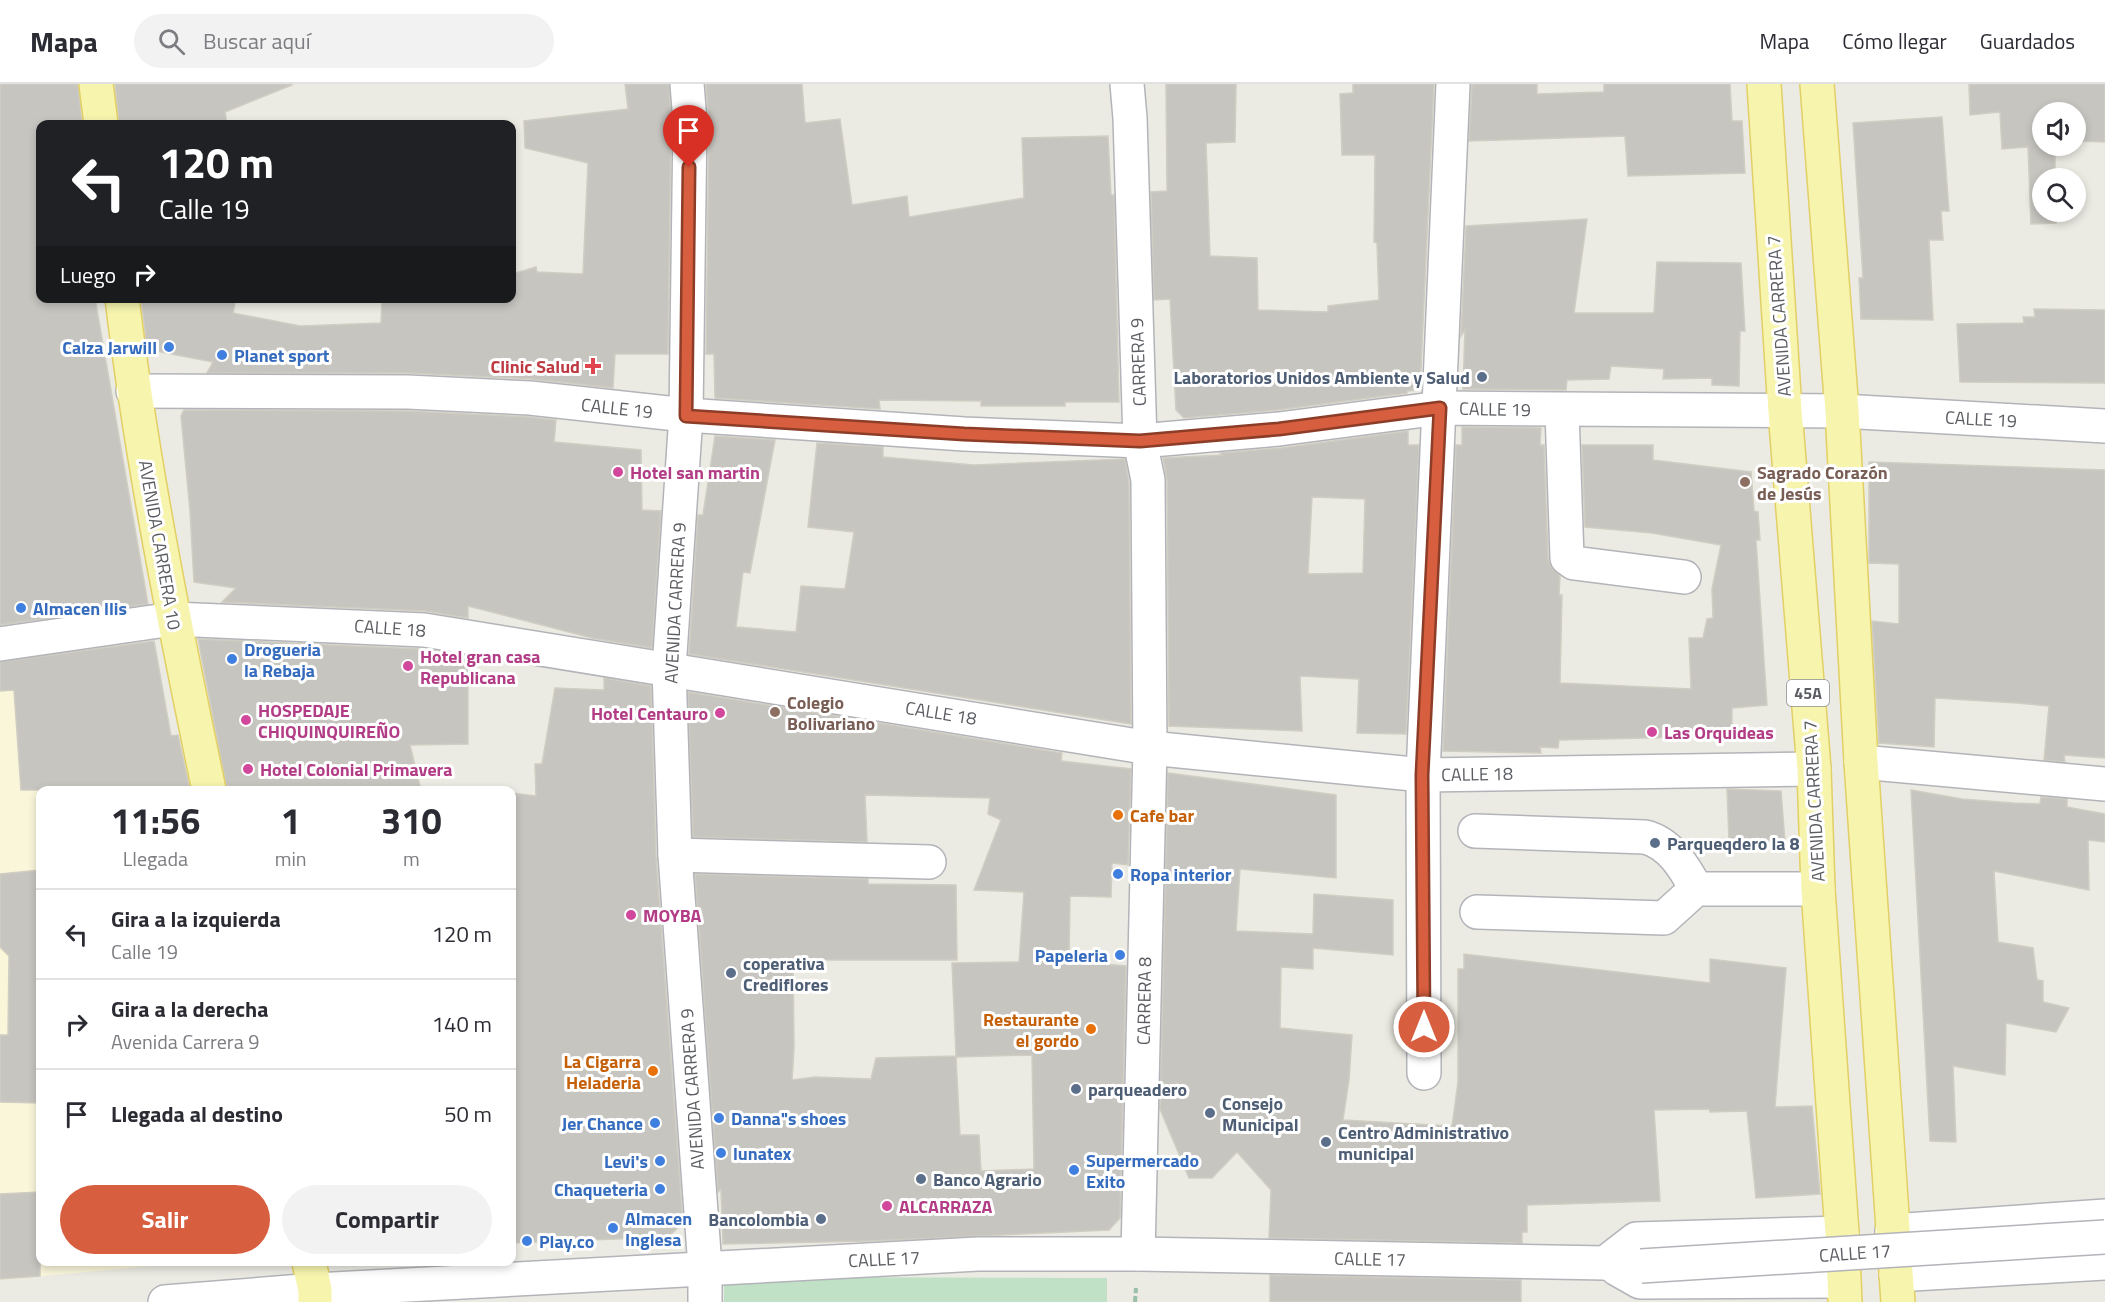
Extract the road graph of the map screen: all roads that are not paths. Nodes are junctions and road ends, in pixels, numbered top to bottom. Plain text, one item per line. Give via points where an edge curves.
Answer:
1 (96, 84) edge
2 (687, 84) edge
3 (1127, 84) edge
4 (1453, 84) edge
5 (1764, 84) edge
6 (1817, 84) edge
7 (100, 120) edge
8 (123, 303) edge
9 (133, 391) junction
10 (1440, 408) junction
11 (1562, 411) junction
12 (1785, 411) junction
13 (1842, 411) junction
14 (686, 416) junction
15 (2105, 426) edge
16 (1140, 441) junction
17 (1684, 577) dead end
18 (173, 619) junction
19 (0, 644) edge
20 (669, 669) junction
21 (1150, 747) junction
22 (1861, 762) junction
23 (1815, 769) junction
24 (1422, 775) junction
25 (2105, 784) edge
26 (208, 786) edge
27 (1475, 831) dead end
28 (675, 855) junction
29 (929, 862) dead end
30 (1696, 889) junction
31 (1818, 889) junction
32 (1477, 912) dead end
33 (1424, 1073) dead end
34 (2105, 1216) edge
35 (1892, 1231) junction
36 (1842, 1233) junction
37 (2105, 1237) edge
38 (1138, 1254) junction
39 (1605, 1263) junction
40 (2105, 1263) edge
41 (705, 1267) junction
42 (313, 1284) edge
43 (1897, 1289) edge
44 (1844, 1292) edge
45 (165, 1302) edge
46 (705, 1302) edge

1 - 7 main road
2 - 14 street, AVENIDA CARRERA 9 via 690,121
3 - 16 street, CARRERA 9
4 - 10 street
5 - 12 main road, AVENIDA CARRERA 7 / 45A
6 - 13 main road
8 - 9 main road, AVENIDA CARRERA 10
9 - 14 street, CALLE 19 via 430,393 530,398
9 - 18 main road, AVENIDA CARRERA 10
10 - 11 street, CALLE 19
10 - 16 street, CALLE 19 via 1279,429
10 - 24 street
11 - 12 street, CALLE 19
11 - 17 street via 1567,558 1574,563
12 - 13 street, CALLE 19
12 - 23 main road, AVENIDA CARRERA 7 / 45A
13 - 15 street, CALLE 19
13 - 22 main road
14 - 16 street, CALLE 19
14 - 20 street, AVENIDA CARRERA 9
16 - 21 street, CARRERA 9 via 1148,480
18 - 19 street, CALLE 18
18 - 20 street, CALLE 18 via 424,630
18 - 26 main road, AVENIDA CARRERA 10
20 - 21 street, CALLE 18
20 - 28 street, AVENIDA CARRERA 9
21 - 24 street, CALLE 18
21 - 38 street, CARRERA 8
22 - 25 street
22 - 35 main road
23 - 24 street, CALLE 18
23 - 31 main road, AVENIDA CARRERA 7 / 45A
24 - 33 street
27 - 30 street via 1645,837 1655,840 1685,868
28 - 29 street
28 - 41 street, AVENIDA CARRERA 9
30 - 31 street
30 - 32 street via 1664,918
31 - 36 main road, AVENIDA CARRERA 7 / 45A
34 - 35 street, CALLE 17
35 - 43 main road
36 - 39 street, CALLE 17 via 1636,1239
36 - 44 main road, AVENIDA CARRERA 7 / 45A
37 - 39 street, CALLE 17, bridge via 1641,1266
38 - 39 street, CALLE 17
38 - 41 street, CALLE 17 via 978,1254
39 - 44 street, CALLE 17 via 1640,1282
40 - 43 street, CALLE 17
41 - 42 street, CALLE 17
41 - 46 street, AVENIDA CARRERA 9
42 - 45 street, CALLE 17

